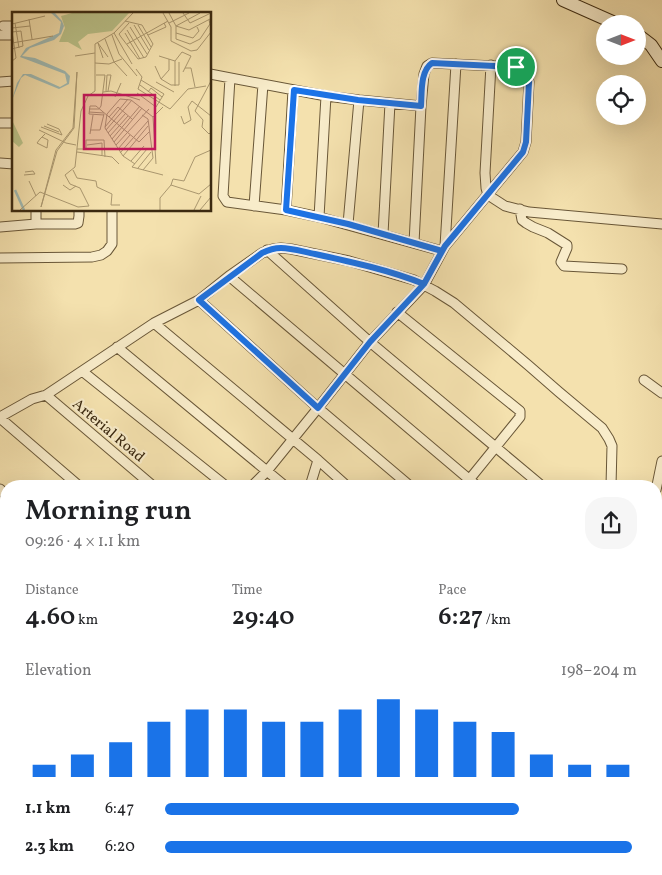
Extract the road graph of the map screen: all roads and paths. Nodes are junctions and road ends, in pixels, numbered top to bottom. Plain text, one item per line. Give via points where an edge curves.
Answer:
1 (562, 0) edge
2 (596, 15) edge
3 (3, 26) dead end
4 (12, 26) edge
5 (646, 41) edge
6 (662, 61) edge
7 (456, 64) junction
8 (491, 65) junction
9 (211, 74) edge
10 (230, 78) junction
11 (263, 84) junction
12 (294, 90) junction
13 (326, 96) junction
14 (358, 100) junction
15 (390, 103) junction
16 (421, 106) junction
17 (488, 195) junction
18 (254, 206) junction
19 (520, 209) junction
20 (286, 210) junction
21 (36, 211) edge
22 (79, 211) edge
23 (112, 211) edge
24 (319, 217) junction
25 (36, 224) junction
26 (348, 224) junction
27 (662, 224) edge
28 (0, 226) edge
29 (383, 234) junction
30 (414, 243) junction
31 (443, 248) junction
32 (267, 250) junction
33 (0, 258) edge
34 (622, 269) dead end
35 (229, 276) junction
36 (424, 284) junction
37 (199, 300) junction
38 (397, 312) junction
39 (154, 323) junction
40 (370, 342) junction
41 (117, 348) junction
42 (82, 371) junction
43 (344, 374) junction
44 (644, 380) dead end
45 (662, 393) edge
46 (46, 395) junction
47 (318, 408) junction
48 (0, 418) edge
49 (293, 439) junction
50 (496, 448) junction
51 (318, 460) junction
52 (662, 462) edge
53 (267, 471) junction
54 (72, 480) edge
55 (147, 480) edge
56 (218, 480) edge
57 (258, 480) edge
58 (278, 480) edge
59 (312, 480) edge
60 (340, 480) edge
61 (403, 480) edge
62 (465, 480) edge
63 (473, 480) edge
64 (535, 480) edge
65 (611, 480) edge
66 (658, 480) edge

1 - 2 main road
3 - 4 street
5 - 6 main road
7 - 8 street
7 - 16 street via 432,63 427,66
7 - 31 street
8 - 17 street via 485,173
8 - 17 street via 523,70 529,82 525,147
9 - 10 street
10 - 11 street
10 - 18 street via 223,196 227,202
11 - 12 street
11 - 18 street
12 - 13 street
12 - 20 street
13 - 14 street
13 - 24 street
14 - 15 street
14 - 26 street
15 - 16 street
15 - 29 street
16 - 30 street
17 - 19 street via 505,206
17 - 31 street
18 - 20 street
19 - 27 street
19 - 34 street via 522,220 532,228 567,245 561,262 564,266
20 - 24 street
21 - 25 street
22 - 25 street via 78,223 75,224
23 - 33 street via 112,244 101,255
24 - 26 street
25 - 28 street
26 - 29 street
29 - 30 street
30 - 31 street
31 - 36 street
32 - 35 street
32 - 36 street via 291,249 349,261
32 - 40 street
35 - 37 street
35 - 43 street
36 - 38 street
36 - 65 street via 454,303 602,428 612,446
37 - 39 street
37 - 47 street
38 - 40 street
38 - 50 street via 520,411 520,417
39 - 41 street
39 - 49 street
40 - 43 street
40 - 50 street
41 - 42 street
41 - 53 street
42 - 46 street
42 - 56 street
43 - 47 street
43 - 62 street
44 - 45 street
46 - 48 street
46 - 55 street, Arterial Road
47 - 49 street
47 - 61 street
48 - 54 street
49 - 51 street
49 - 53 street
50 - 63 street
50 - 64 street
51 - 59 street
51 - 60 street
52 - 66 street
53 - 57 street
53 - 58 street

